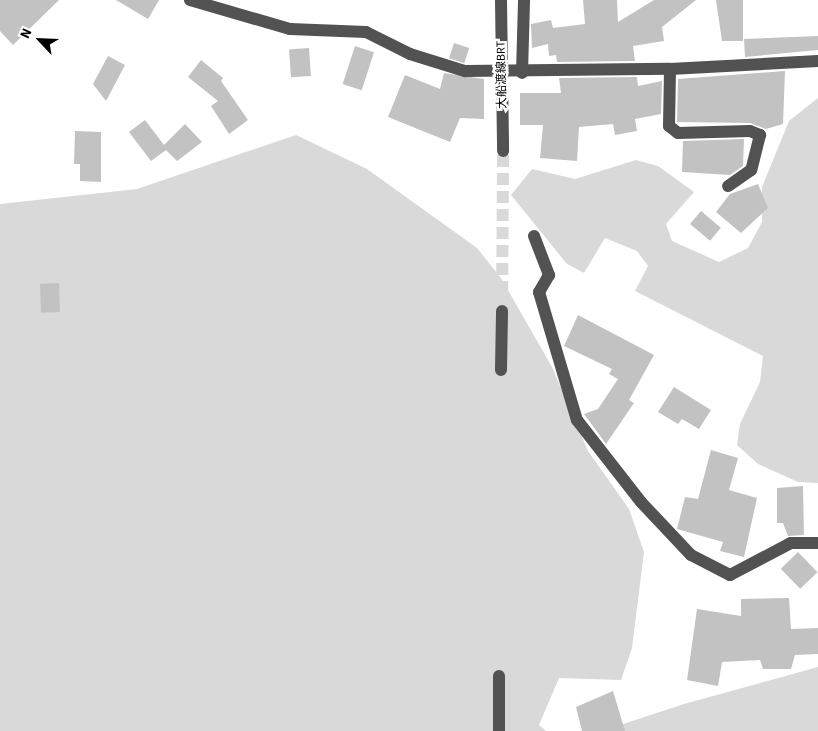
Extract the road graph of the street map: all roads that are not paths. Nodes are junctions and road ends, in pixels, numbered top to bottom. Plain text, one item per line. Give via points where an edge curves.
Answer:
1 (190, 0) edge
2 (501, 0) edge
3 (524, 0) edge
4 (818, 61) edge
5 (670, 69) junction
6 (501, 73) junction
7 (522, 73) junction
8 (503, 151) tunnel mouth
9 (728, 186) dead end
10 (534, 236) dead end
11 (502, 311) tunnel mouth
12 (501, 370) tunnel mouth
13 (818, 543) edge
14 (499, 676) tunnel mouth
15 (498, 731) edge

1 - 6 street via 290,29 366,32 451,67
2 - 6 street, 大船渡線BRT
3 - 7 street
4 - 5 street
5 - 7 street
5 - 9 street via 669,126 678,133 750,131 760,135 751,170
6 - 7 street
6 - 8 street, 大船渡線BRT
10 - 13 street via 549,275 538,292 577,420 641,502 691,555 730,575 791,544
11 - 12 street
14 - 15 street

